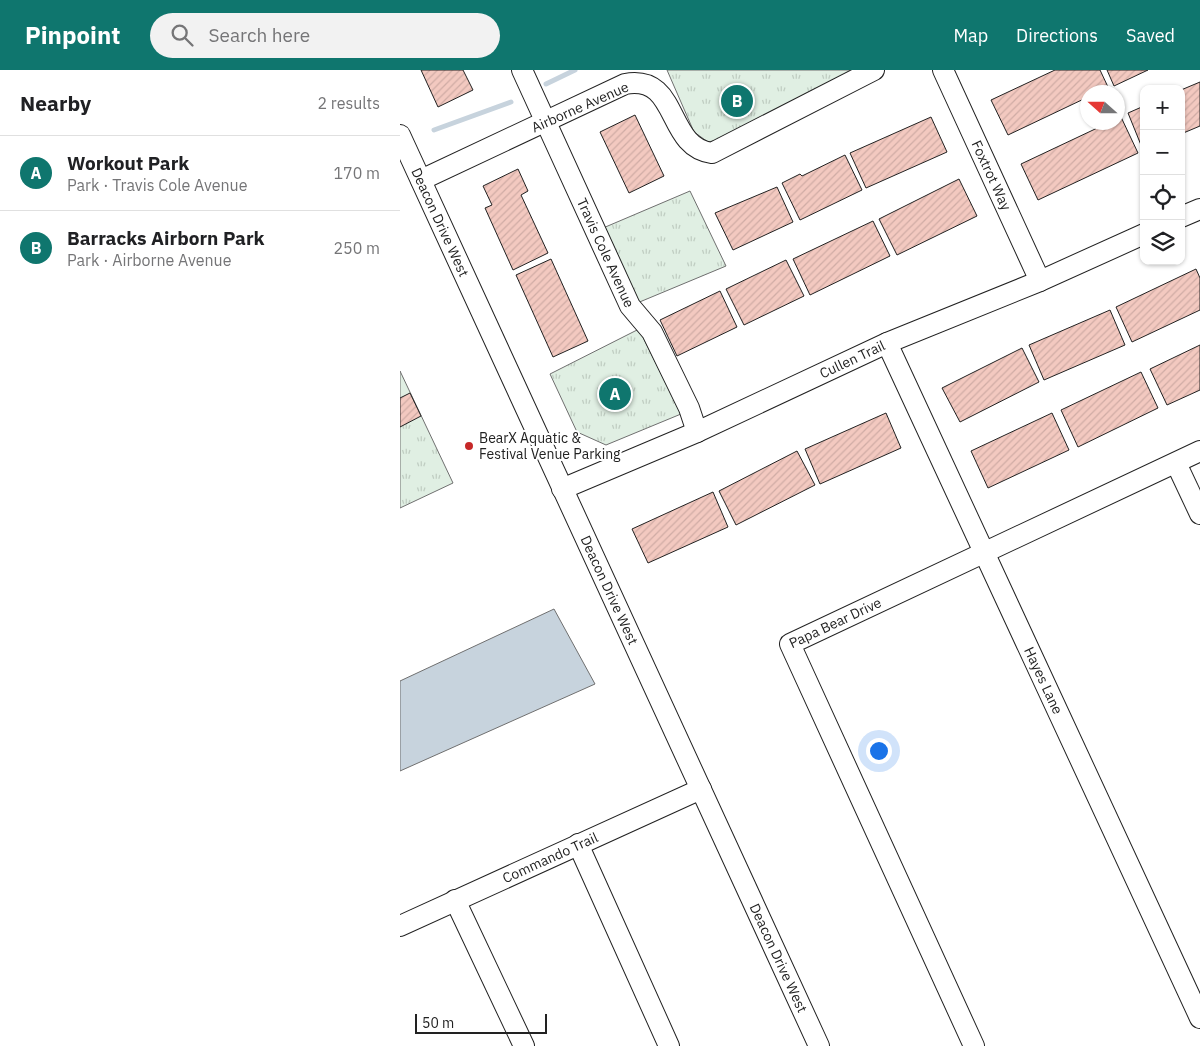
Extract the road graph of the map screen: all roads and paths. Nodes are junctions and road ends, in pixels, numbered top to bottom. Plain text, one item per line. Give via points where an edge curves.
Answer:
1 (522, 70) edge
2 (874, 70) edge
3 (943, 70) edge
4 (547, 120) junction
5 (400, 135) edge
6 (421, 180) junction
7 (1200, 209) edge
8 (1185, 216) edge
9 (1140, 236) edge
10 (1040, 280) junction
11 (887, 343) junction
12 (697, 432) junction
13 (1200, 451) edge
14 (1176, 462) junction
15 (562, 489) junction
16 (1200, 514) edge
17 (984, 553) junction
18 (701, 789) junction
19 (578, 844) junction
20 (455, 900) junction
21 (400, 926) edge
22 (1200, 1018) edge
23 (524, 1046) edge
24 (669, 1046) edge
25 (820, 1046) edge
26 (974, 1046) edge

1 - 4 street, Travis Cole Avenue
2 - 4 street, Airborne Avenue via 712,153 699,151 690,144 665,100 648,85 636,82
3 - 10 street, Foxtrot Way
4 - 6 street, Airborne Avenue
4 - 12 street, Travis Cole Avenue via 630,306 652,332 689,408
5 - 6 street, Deacon Drive West
6 - 15 street, Deacon Drive West
7 - 8 street
9 - 10 street, Cullen Trail
10 - 11 street, Cullen Trail
11 - 12 street, Cullen Trail
11 - 17 street, Hayes Lane
12 - 15 street, Cullen Trail
13 - 14 street, Papa Bear Drive
14 - 16 street
14 - 17 street, Papa Bear Drive
15 - 18 street, Deacon Drive West
17 - 22 street, Hayes Lane
17 - 26 street, Papa Bear Drive via 790,644
18 - 19 street, Commando Trail
18 - 25 street, Deacon Drive West
19 - 20 street, Commando Trail
19 - 24 street
20 - 21 street, Commando Trail
20 - 23 street

